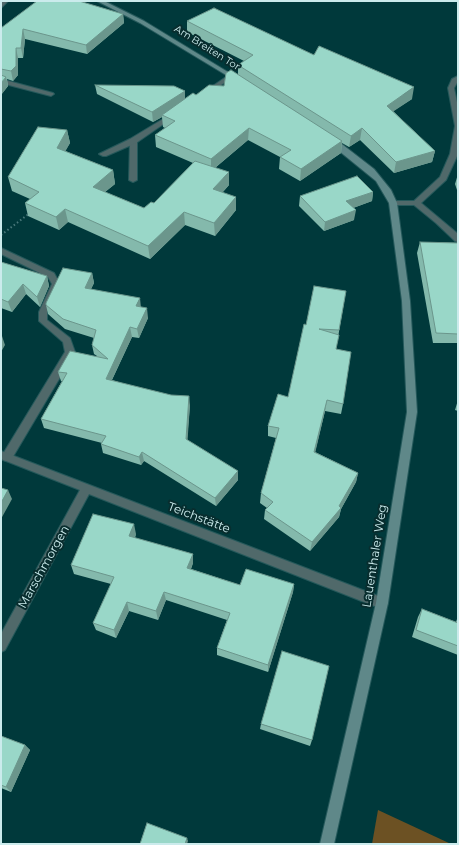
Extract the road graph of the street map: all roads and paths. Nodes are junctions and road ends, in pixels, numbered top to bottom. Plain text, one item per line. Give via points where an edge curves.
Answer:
1 (5, 1) edge
2 (100, 1) edge
3 (1, 6) edge
4 (231, 76) junction
5 (458, 78) edge
6 (1, 81) edge
7 (244, 84) edge
8 (50, 94) dead end
9 (198, 98) edge
10 (179, 111) edge
11 (458, 126) edge
12 (327, 138) edge
13 (132, 141) junction
14 (103, 154) dead end
15 (132, 180) dead end
16 (393, 203) junction
17 (416, 203) junction
18 (31, 212) edge
19 (1, 235) edge
20 (458, 239) edge
21 (1, 252) edge
22 (4, 456) edge
23 (88, 488) junction
24 (382, 603) junction
25 (1, 646) edge
26 (327, 844) edge

1 - 3 street
2 - 4 street, Am Breiten Tor via 142,22
4 - 7 street, Am Breiten Tor
4 - 9 street
5 - 11 street via 454,80 451,88
6 - 8 street
10 - 13 street
11 - 17 street via 454,154 443,178
12 - 16 street via 371,171 388,192
13 - 14 street
13 - 15 street
16 - 17 street
16 - 24 street, Lauenthaler Weg via 406,301 412,412
17 - 20 street
18 - 19 path
21 - 22 street, Teichstätte via 51,275 56,284 42,312 43,321 67,340 70,352
22 - 23 street, Teichstätte
23 - 24 street, Teichstätte
23 - 25 street, Marschmorgen
24 - 26 street, Lauenthaler Weg

